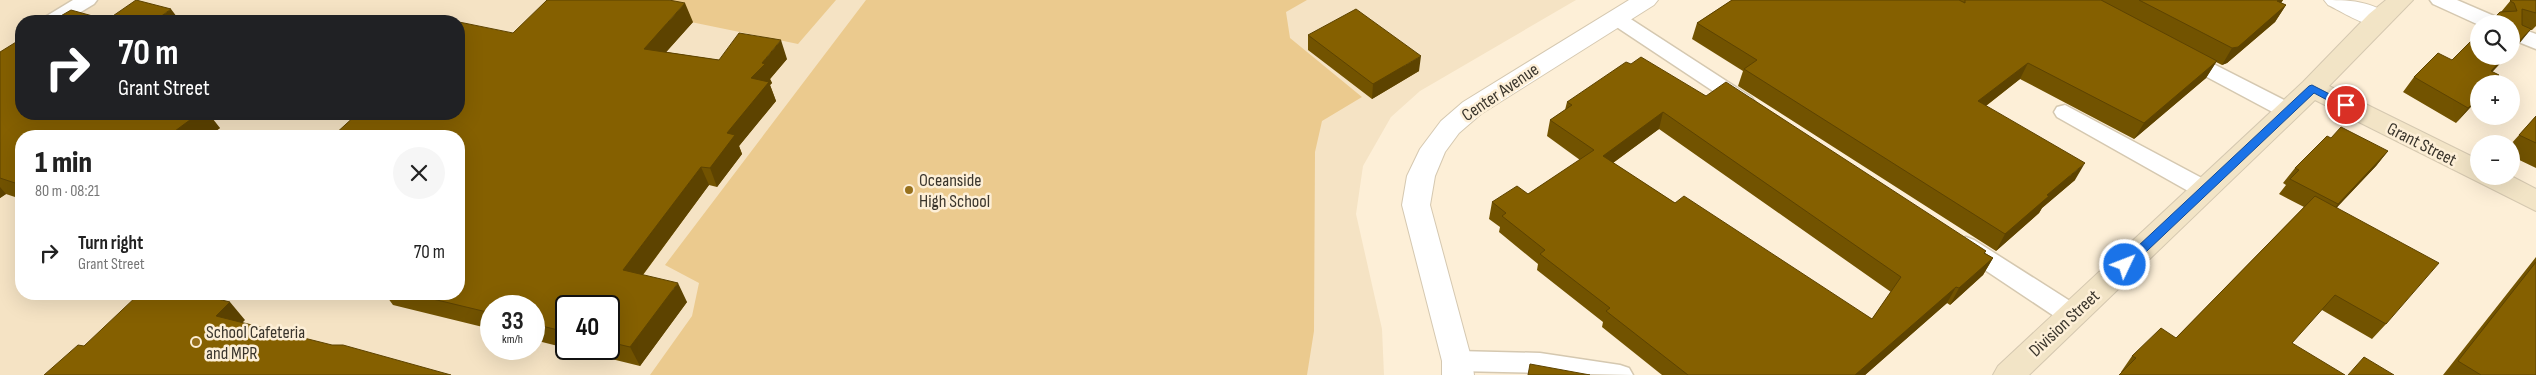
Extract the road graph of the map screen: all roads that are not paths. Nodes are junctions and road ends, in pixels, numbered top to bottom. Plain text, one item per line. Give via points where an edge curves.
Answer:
1 (87, 0) edge
2 (1646, 0) edge
3 (2336, 0) edge
4 (2401, 0) edge
5 (2440, 0) edge
6 (62, 15) edge
7 (2474, 15) edge
8 (1616, 18) junction
9 (2378, 19) junction
10 (2520, 35) edge
11 (2536, 42) edge
12 (2167, 46) edge
13 (2312, 88) junction
14 (2288, 111) junction
15 (2065, 112) dead end
16 (1765, 116) edge
17 (2470, 167) edge
18 (2505, 185) edge
19 (2205, 190) junction
20 (2536, 201) edge
21 (1948, 234) edge
22 (2072, 316) junction
23 (1458, 368) edge
24 (1620, 375) edge
25 (2009, 375) edge

1 - 6 lane
2 - 8 street, Center Avenue
3 - 9 street
4 - 9 street, Division Street
5 - 7 lane
8 - 16 lane
8 - 23 street, Center Avenue via 1472,108 1450,127 1420,176 1416,205
9 - 13 street, Division Street
10 - 11 lane
12 - 14 lane
13 - 14 street, Division Street
13 - 17 street, Grant Street
14 - 19 street, Division Street
15 - 19 lane
18 - 20 street
19 - 22 street, Division Street
21 - 22 lane
22 - 25 street, Division Street
23 - 24 lane via 1540,363

